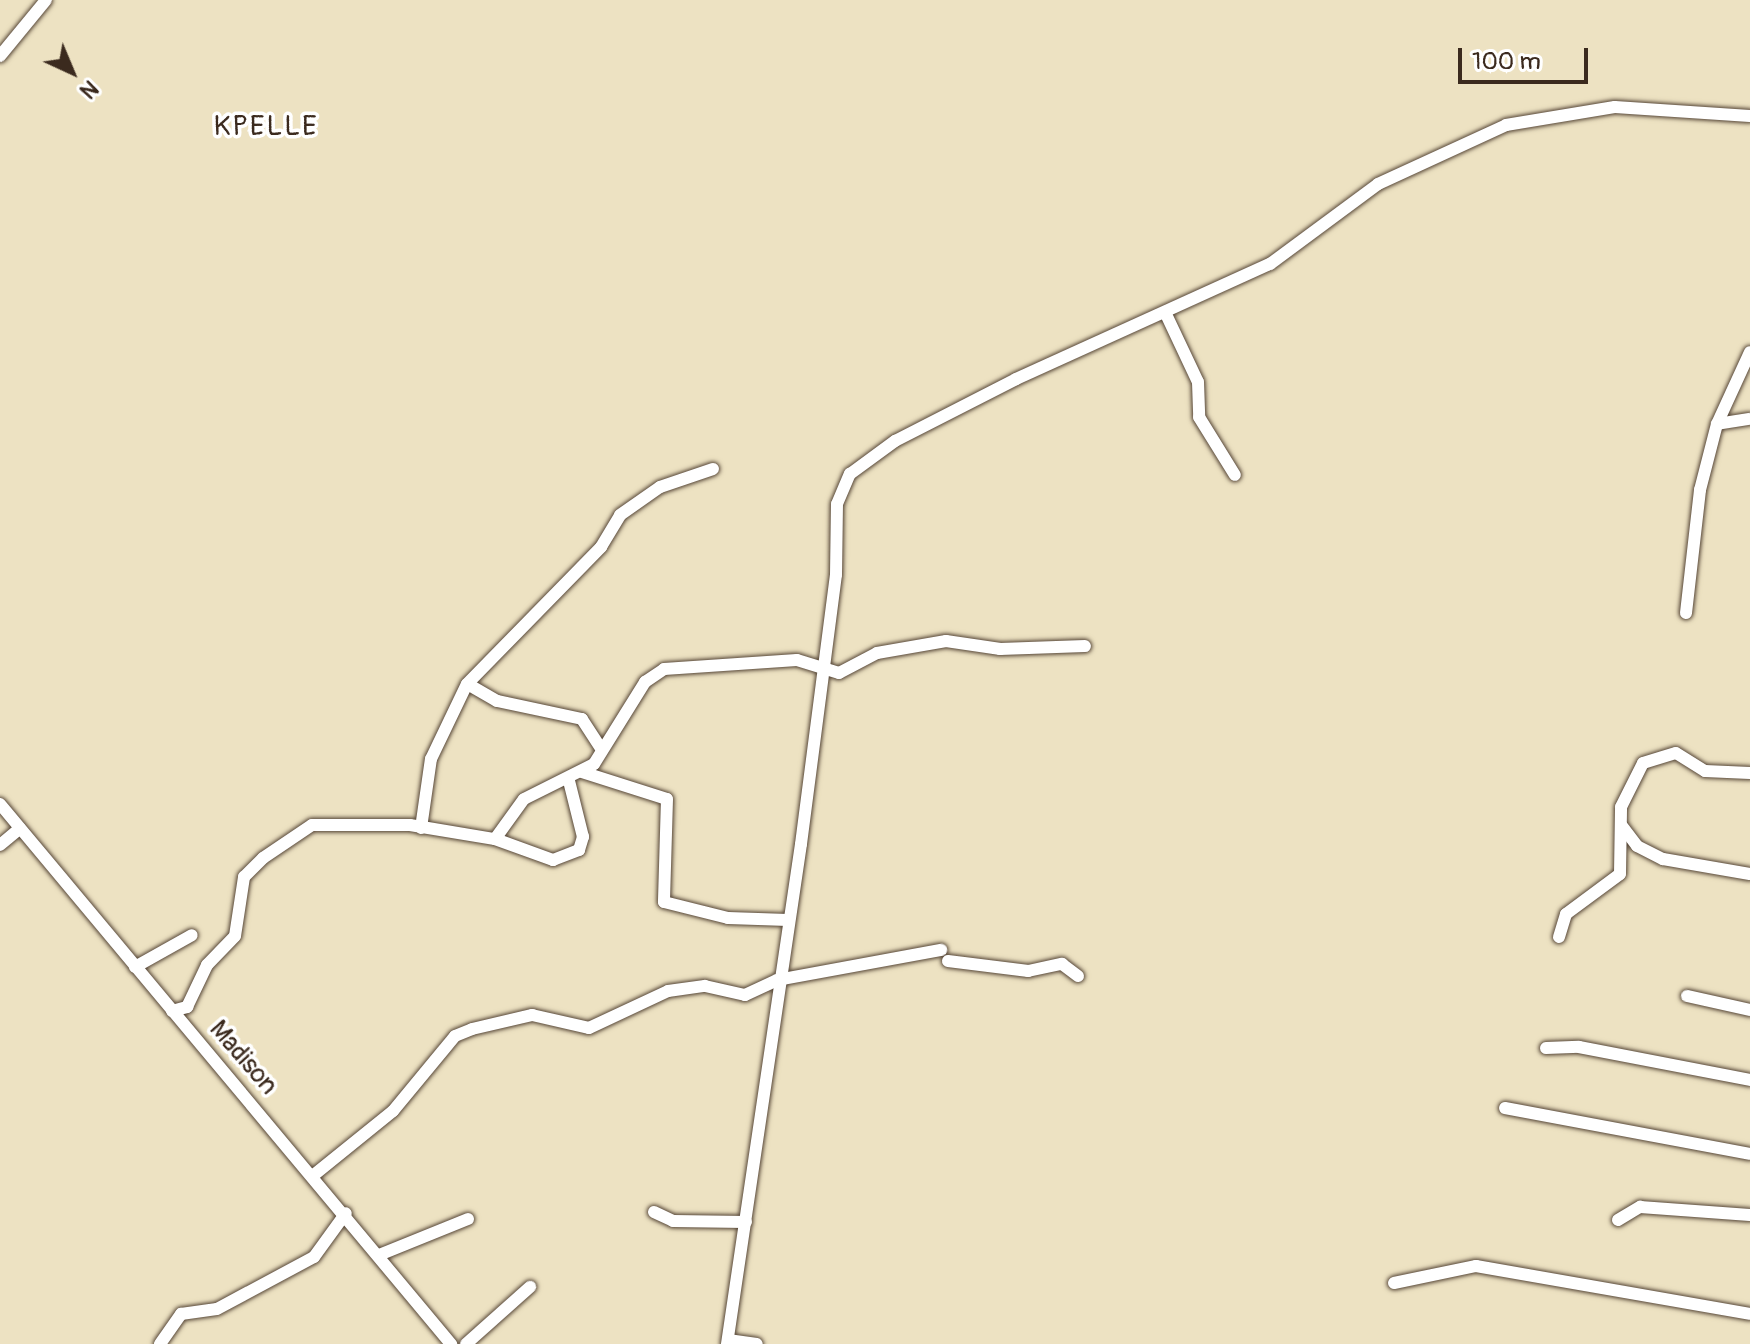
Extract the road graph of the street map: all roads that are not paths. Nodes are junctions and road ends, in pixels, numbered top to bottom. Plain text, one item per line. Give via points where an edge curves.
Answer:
1 (46, 0) edge
2 (0, 56) edge
3 (1750, 116) edge
4 (1165, 312) junction
5 (1750, 352) edge
6 (1750, 419) edge
7 (1717, 424) junction
8 (713, 469) dead end
9 (1235, 475) dead end
10 (1686, 613) dead end
11 (1085, 646) dead end
12 (821, 666) junction
13 (467, 684) junction
14 (602, 750) junction
15 (582, 772) junction
16 (1750, 773) edge
17 (569, 781) junction
18 (0, 804) edge
19 (1622, 826) junction
20 (20, 828) junction
21 (421, 828) junction
22 (495, 839) junction
23 (0, 845) edge
24 (1750, 874) edge
25 (788, 920) junction
26 (192, 935) dead end
27 (1559, 937) dead end
28 (135, 967) junction
29 (1078, 976) dead end
30 (777, 980) junction
31 (1687, 996) dead end
32 (1750, 1010) edge
33 (172, 1011) junction
34 (1546, 1048) dead end
35 (1750, 1080) edge
36 (1505, 1108) dead end
37 (1750, 1154) edge
38 (315, 1174) junction
39 (654, 1212) dead end
40 (346, 1213) junction
41 (1750, 1215) edge
42 (468, 1219) dead end
43 (1618, 1220) dead end
44 (746, 1222) junction
45 (379, 1255) junction
46 (1394, 1283) dead end
47 (530, 1287) dead end
48 (1750, 1314) edge
49 (727, 1342) edge
50 (160, 1344) edge
51 (451, 1344) edge
52 (466, 1344) edge
53 (757, 1344) edge

1 - 2 street
3 - 4 street via 1615,107 1506,125 1378,184 1270,264
4 - 9 street via 1198,382 1199,417
4 - 12 street via 895,441 850,474 837,504 836,575
5 - 7 street
6 - 7 street
7 - 10 street via 1700,490
8 - 13 street via 660,487 620,515 601,547
11 - 12 street via 1000,649 946,641 877,653 839,673
12 - 14 street via 797,660 664,669 645,682
12 - 25 street
13 - 14 street via 497,701 582,719
13 - 21 street via 431,759
14 - 15 street
15 - 17 street
15 - 25 street via 667,799 664,902 728,918
16 - 19 street via 1705,771 1676,753 1650,759 1628,782
17 - 22 street via 524,799
17 - 22 street via 583,837 579,850 553,860
18 - 20 street, Madison
19 - 24 street via 1637,846 1663,859
19 - 27 street via 1620,874 1566,914
20 - 23 street
20 - 28 street, Madison
21 - 22 street
21 - 33 street via 312,825 244,877 231,940 207,965 187,1007
25 - 30 street
26 - 28 street
28 - 33 street, Madison
29 - 30 street via 1062,964 1028,971 944,955
30 - 38 street via 745,995 705,986 668,991 589,1028 532,1015 455,1036 393,1111
30 - 44 street
31 - 32 street
33 - 38 street, Madison
34 - 35 street via 1579,1047
36 - 37 street
38 - 40 street, Madison
39 - 44 street via 673,1221
40 - 45 street, Madison
40 - 50 street via 314,1257 217,1309 181,1314
41 - 43 street via 1640,1207
42 - 45 street
44 - 49 street
45 - 51 street, Madison
46 - 48 street via 1476,1266
47 - 52 street
49 - 53 street

